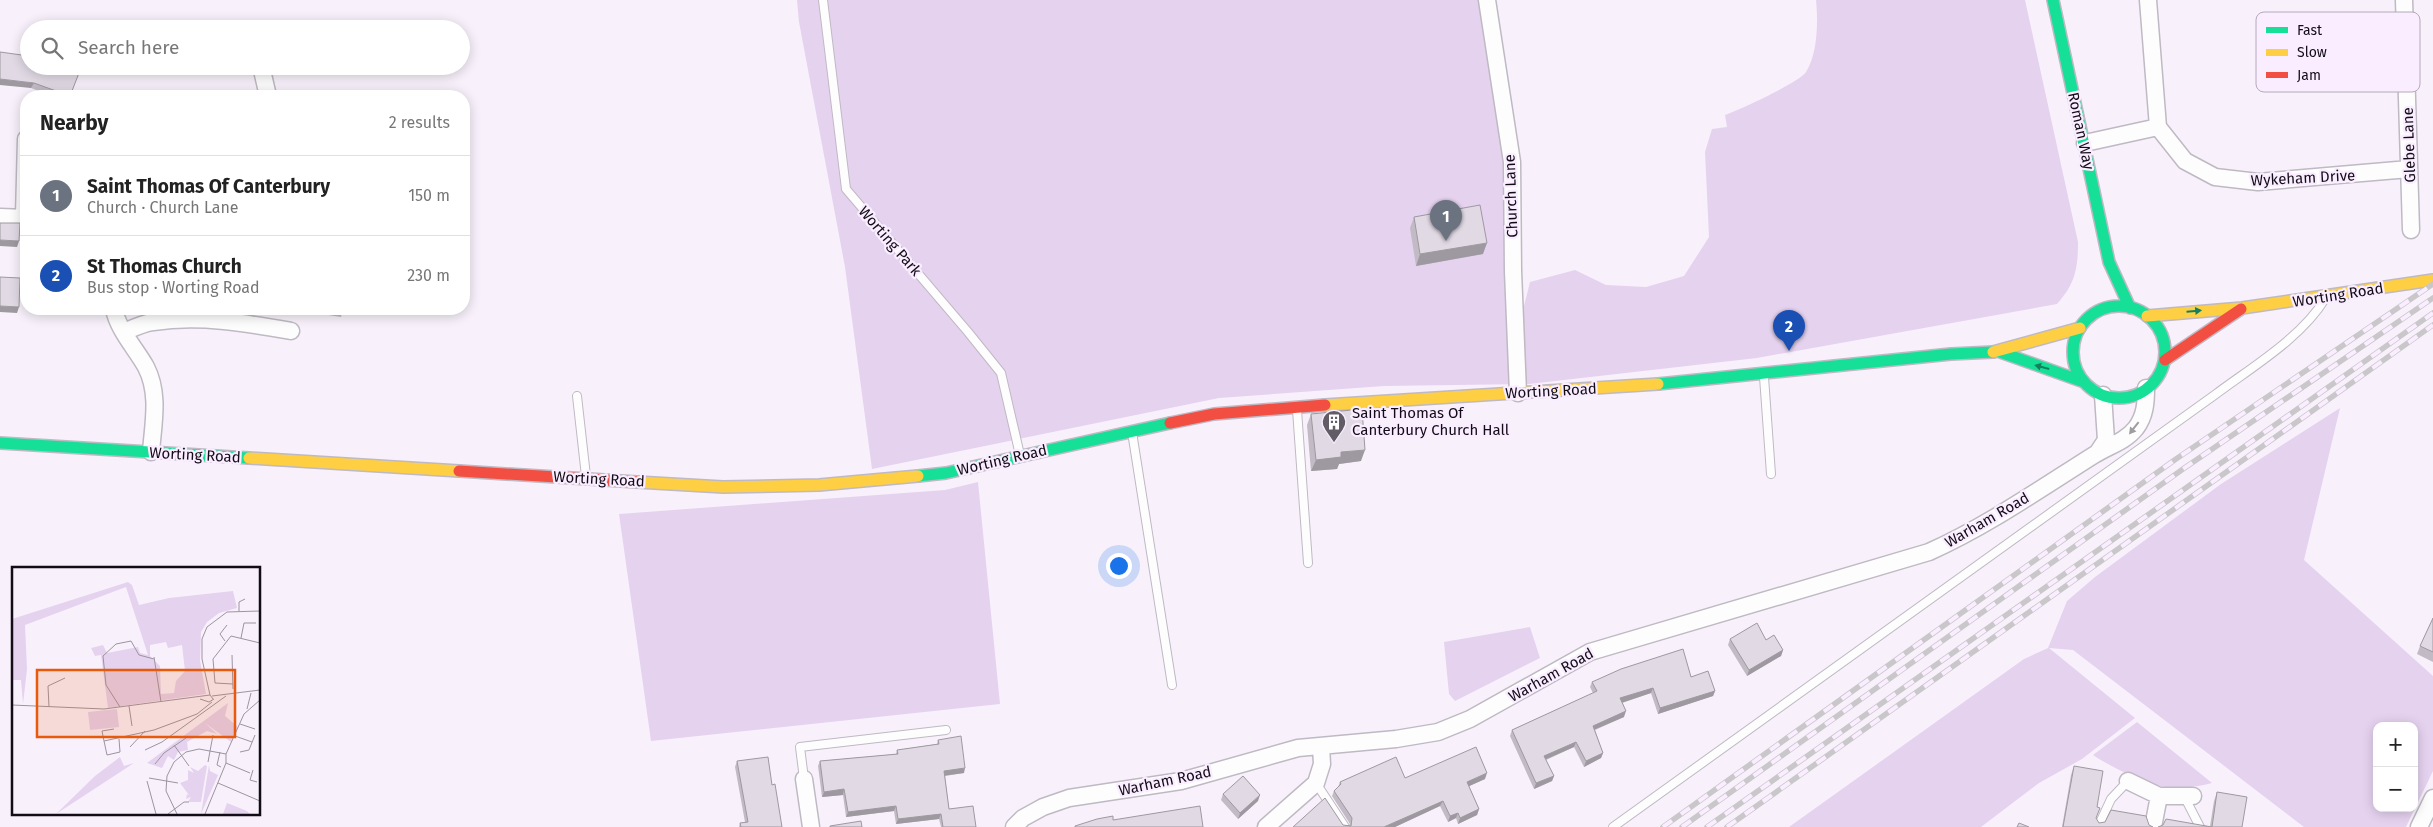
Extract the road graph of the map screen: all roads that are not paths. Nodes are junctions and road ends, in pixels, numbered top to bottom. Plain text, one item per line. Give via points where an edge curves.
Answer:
1 (824, 0) edge
2 (1487, 0) edge
3 (2053, 0) edge
4 (2148, 0) edge
5 (263, 75) edge
6 (267, 90) edge
7 (2407, 92) edge
8 (2158, 127) junction
9 (2085, 143) junction
10 (2409, 169) junction
11 (0, 217) edge
12 (20, 217) edge
13 (2411, 230) dead end
14 (2109, 262) junction
15 (2433, 280) edge
16 (2326, 298) junction
17 (2130, 308) junction
18 (2242, 308) junction
19 (2102, 309) junction
20 (117, 315) edge
21 (2147, 316) junction
22 (2080, 328) junction
23 (291, 331) dead end
24 (124, 332) junction
25 (2000, 352) junction
26 (2165, 360) junction
27 (1764, 375) junction
28 (2084, 382) junction
29 (2146, 388) junction
30 (1518, 393) junction
31 (577, 396) dead end
32 (2103, 396) junction
33 (1296, 408) junction
34 (1132, 430) junction
35 (0, 443) edge
36 (151, 452) junction
37 (2098, 452) junction
38 (1020, 457) junction
39 (1771, 474) dead end
40 (586, 478) junction
41 (1308, 563) dead end
42 (1172, 685) dead end
43 (946, 730) dead end
44 (1321, 748) junction
45 (804, 779) joint
46 (2128, 781) joint
47 (1316, 783) junction
48 (2159, 796) junction
49 (2188, 796) joint
50 (2431, 806) edge
51 (811, 827) edge
52 (1014, 827) edge
53 (1266, 827) edge
54 (1346, 827) edge
55 (1613, 827) edge
56 (2098, 827) edge
57 (2153, 827) edge
58 (2200, 827) edge
59 (2419, 827) edge

1 - 38 lane, Worting Park via 846,189 1001,374
2 - 30 street, Church Lane via 1512,162
3 - 9 main road, Roman Way
4 - 8 street
5 - 6 street
7 - 10 street, Glebe Lane
8 - 9 street
8 - 10 street, Wykeham Drive via 2186,161 2215,177 2258,182
9 - 14 main road, Roman Way
10 - 13 street, Glebe Lane
11 - 12 street
14 - 17 main road, Roman Way
14 - 19 main road, Roman Way
15 - 16 main road, Worting Road
16 - 18 main road, Worting Road
16 - 55 lane via 2314,318 2298,332 2216,394
17 - 19 main road
17 - 21 main road
21 -> 18 main road, Worting Road
18 - 26 main road, Worting Road
19 - 22 main road via 2088,317
20 - 24 street
21 - 26 main road via 2162,334
22 - 25 main road, Worting Road
22 - 28 main road via 2073,348 2075,364
23 - 24 street via 234,321 196,319 151,322
24 - 36 street via 147,369 155,396
25 - 27 main road, Worting Road via 1951,354
28 -> 25 main road, Worting Road
26 - 29 main road via 2159,376
27 - 30 main road, Worting Road
27 - 39 lane
28 - 32 main road
29 - 32 main road via 2133,396
29 -> 37 street, Warham Road via 2146,408 2136,427 2125,439
30 - 33 main road, Worting Road
31 - 40 lane
32 - 37 street via 2106,440
33 - 34 main road, Worting Road via 1214,414
33 - 41 lane
34 - 38 main road, Worting Road
34 - 42 lane
35 - 36 main road, Worting Road
36 - 40 main road, Worting Road
37 - 44 street, Warham Road via 1965,536 1929,552 1590,652 1470,719 1438,732
38 - 40 main road, Worting Road via 946,473 818,485 723,487
43 - 45 lane via 800,748
44 - 47 street via 1322,764
44 - 52 street, Warham Road via 1298,748 1181,781 1069,798 1043,807
45 - 51 street
46 - 48 street
46 - 56 lane via 2111,799
47 - 53 street
47 - 54 lane
48 - 49 street
48 - 57 street
49 - 58 lane
50 - 59 street

